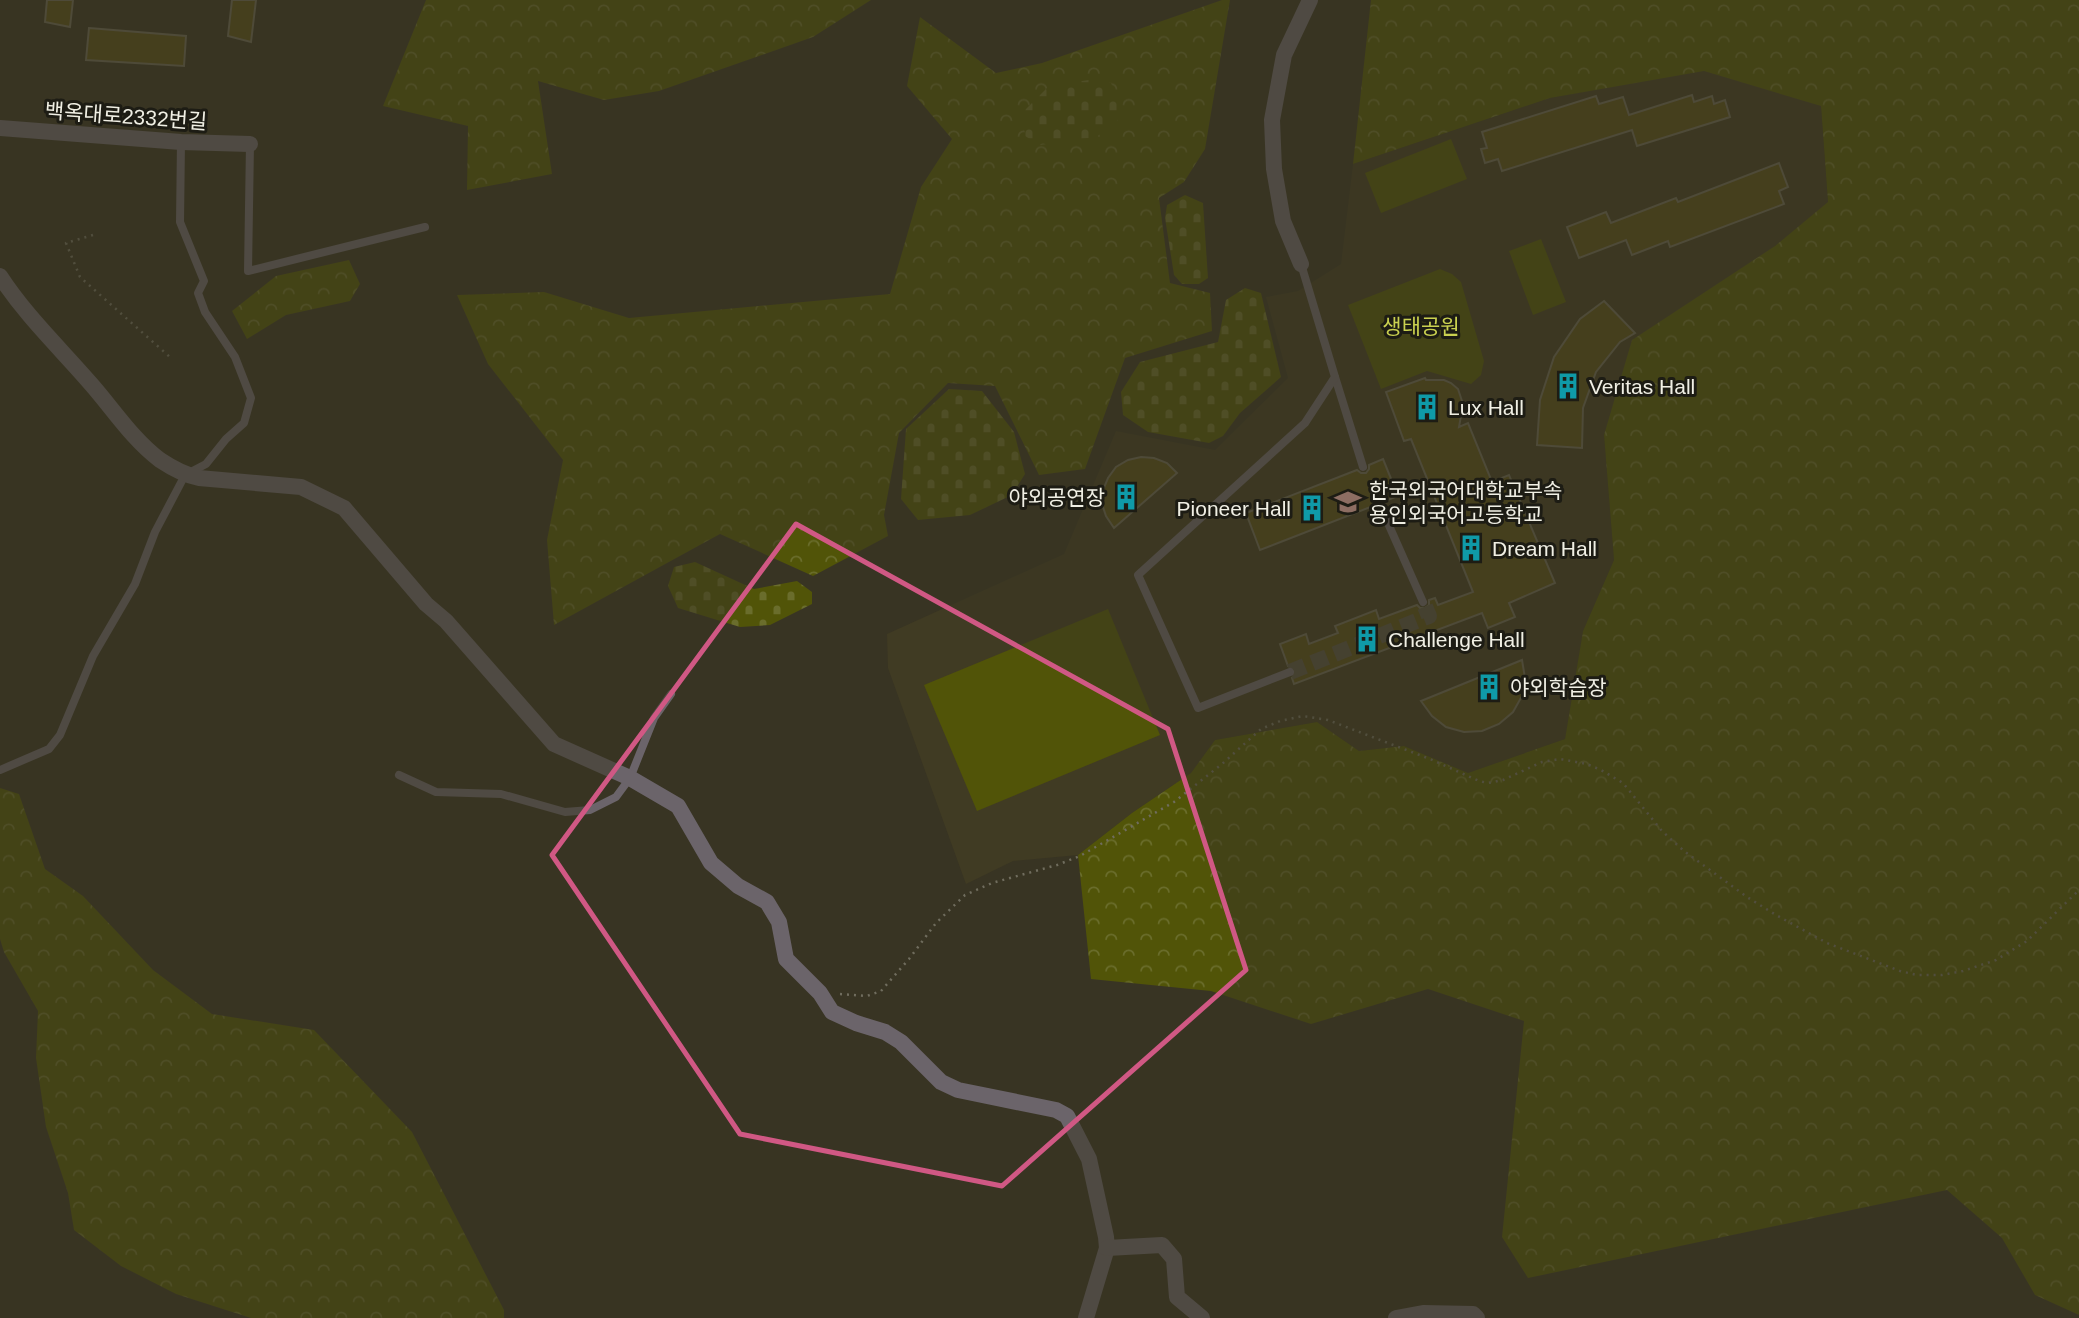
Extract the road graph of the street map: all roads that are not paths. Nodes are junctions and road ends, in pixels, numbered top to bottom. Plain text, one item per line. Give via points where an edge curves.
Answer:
1 (1310, 0) edge
2 (0, 128) edge
3 (181, 142) junction
4 (250, 144) joint
5 (425, 227) dead end
6 (1301, 264) joint
7 (0, 276) edge
8 (1335, 377) junction
9 (1363, 467) dead end
10 (186, 475) junction
11 (1379, 503) dead end
12 (1423, 602) dead end
13 (1290, 672) tunnel mouth
14 (671, 694) dead end
15 (0, 770) edge
16 (399, 775) dead end
17 (630, 778) junction
18 (1107, 1248) junction
19 (1086, 1318) edge
20 (1202, 1318) edge
21 (1396, 1318) edge
22 (1477, 1318) edge

1 - 6 street via 1284,55 1272,120 1283,221
2 - 3 street, 백옥대로2332번길
3 - 4 street, 백옥대로2332번길
3 - 10 lane via 180,222 204,281 198,292 205,312 235,357 251,398 244,423 206,464
4 - 5 lane via 248,271
6 - 8 lane
7 - 10 street via 26,313 141,443
8 - 9 lane
8 - 13 lane via 1305,423 1138,575 1198,708
10 - 15 lane via 155,532 135,584 93,656 60,735 49,749
10 - 17 street via 301,487 344,508 554,744
11 - 12 lane
14 - 17 lane via 654,718
16 - 17 lane via 436,792 501,794 565,812 590,810 616,797
17 - 18 street via 678,806 711,863 767,902 779,922 786,959 832,1012 901,1042 942,1082 958,1090 1067,1116 1089,1159
18 - 19 street
18 - 20 street via 1162,1245 1174,1259 1177,1297
21 - 22 street via 1473,1314

